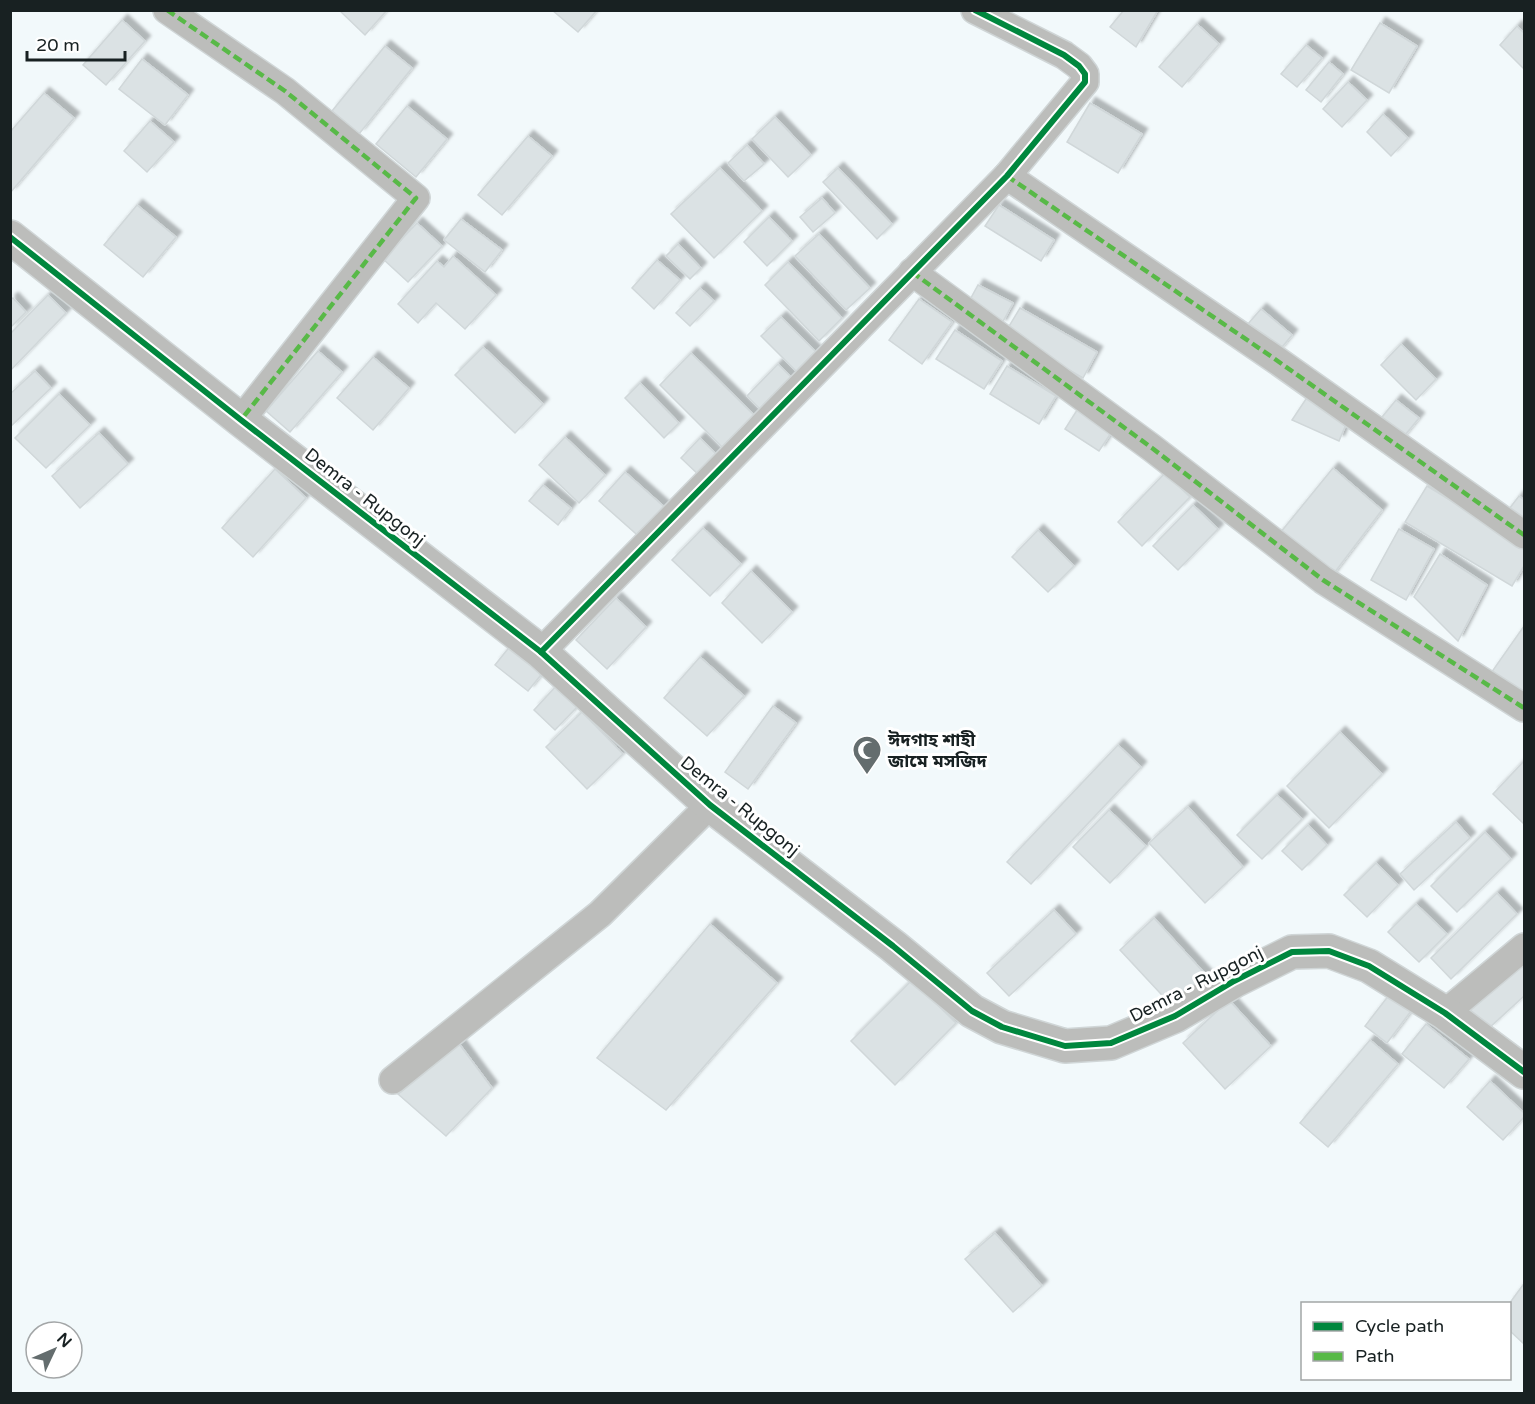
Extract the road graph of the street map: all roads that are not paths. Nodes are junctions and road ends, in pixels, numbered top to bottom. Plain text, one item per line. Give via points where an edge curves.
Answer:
1 (167, 10) edge
2 (975, 10) edge
3 (1007, 176) junction
4 (10, 237) edge
5 (912, 272) junction
6 (241, 420) junction
7 (1524, 535) edge
8 (541, 652) junction
9 (1524, 708) edge
10 (710, 805) junction
11 (1524, 948) edge
12 (1445, 1013) junction
13 (1524, 1072) edge
14 (393, 1080) dead end

1 - 6 street via 285,91 416,198
2 - 3 street via 1064,55 1085,74 1077,94
3 - 5 street
3 - 7 street
4 - 6 street, Demra - Rupgonj
5 - 8 street
5 - 9 street via 1152,448 1323,580
6 - 8 street, Demra - Rupgonj
8 - 10 street, Demra - Rupgonj
10 - 12 street, Demra - Rupgonj via 972,1011 1002,1028 1041,1040 1065,1046 1111,1043 1175,1016 1292,952 1329,951 1369,966
10 - 14 street via 600,914
11 - 12 street
12 - 13 street, Demra - Rupgonj

